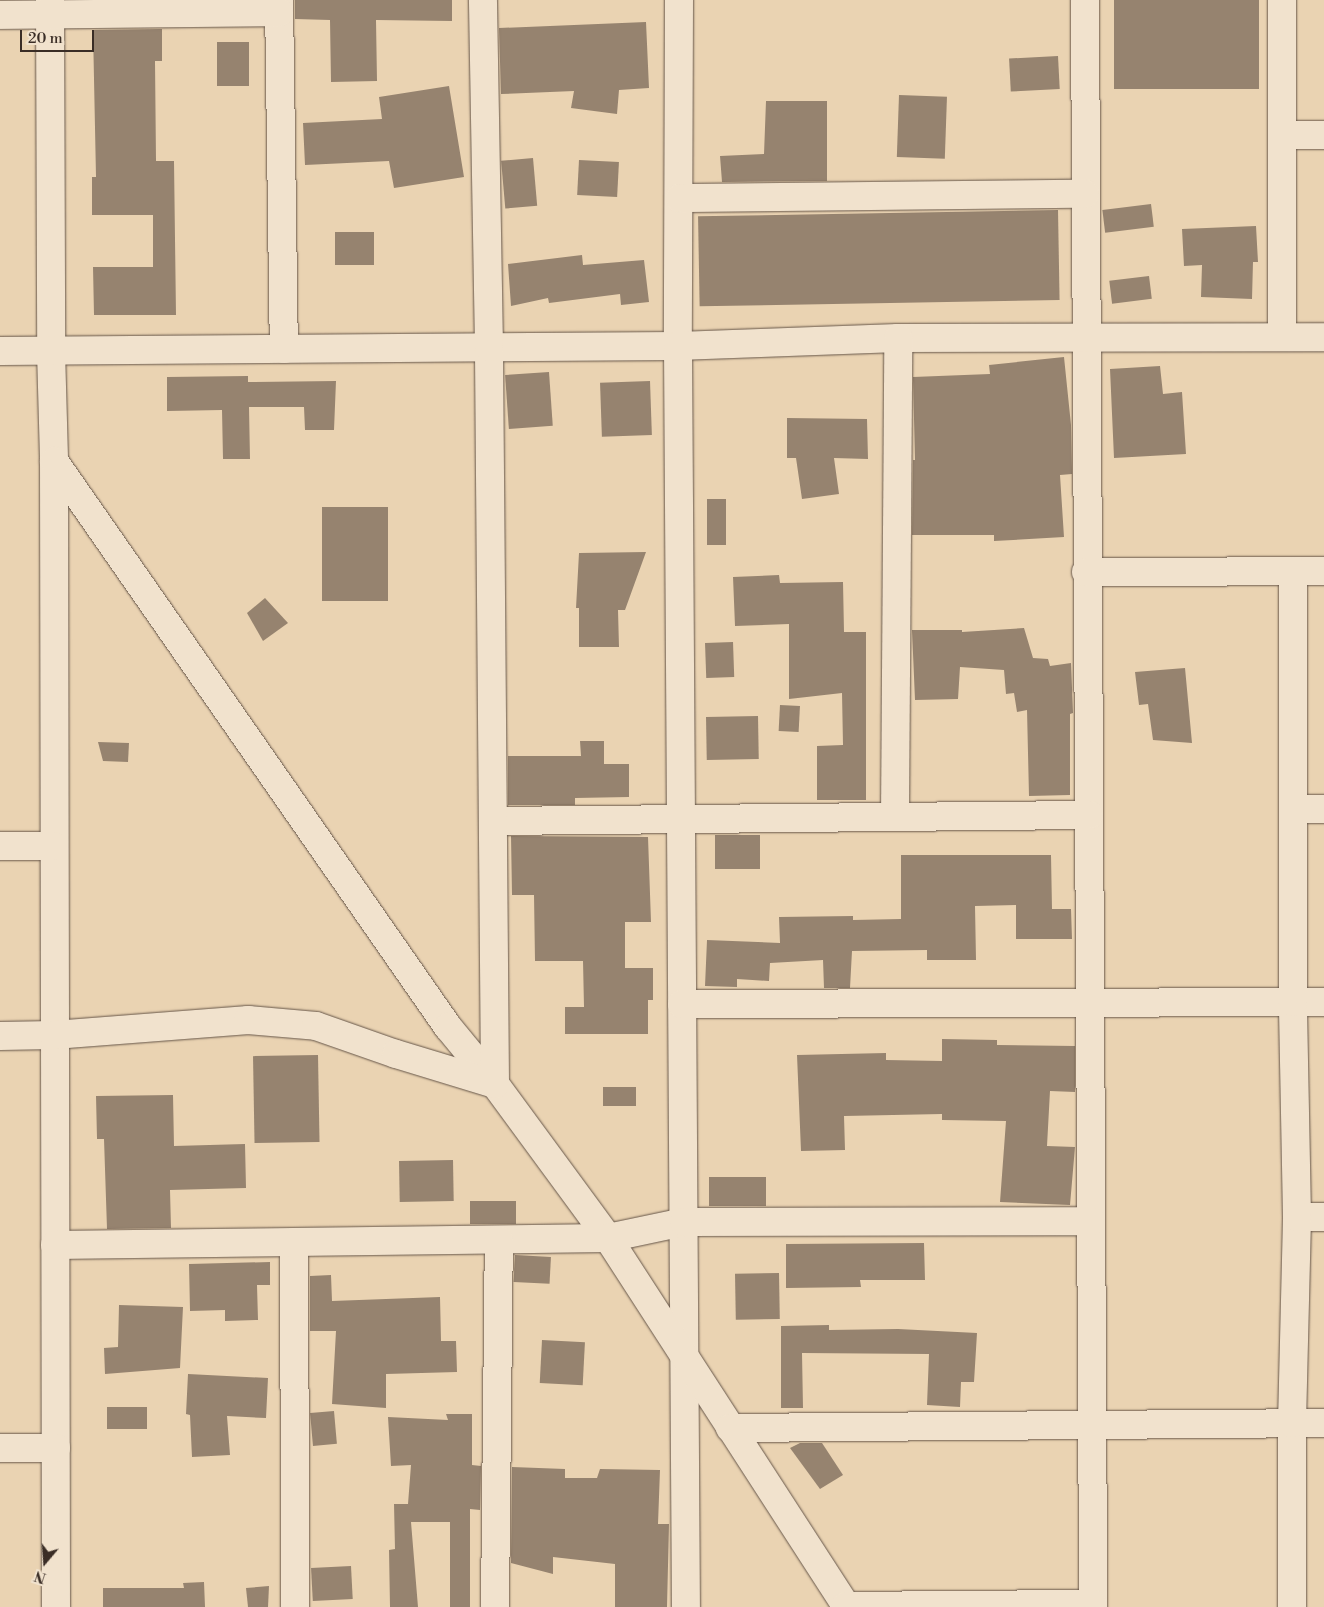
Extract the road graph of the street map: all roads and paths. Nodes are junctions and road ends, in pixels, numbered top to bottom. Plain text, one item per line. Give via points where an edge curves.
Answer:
1 (483, 0) edge
2 (679, 0) edge
3 (1085, 0) edge
4 (1282, 0) edge
5 (279, 6) edge
6 (50, 7) edge
7 (0, 15) edge
8 (1283, 135) junction
9 (1324, 136) edge
10 (1085, 194) junction
11 (680, 198) junction
12 (1088, 337) junction
13 (1282, 337) junction
14 (1324, 337) edge
15 (898, 338) junction
16 (678, 346) junction
17 (489, 348) junction
18 (284, 349) junction
19 (0, 351) edge
20 (51, 351) junction
21 (54, 460) junction
22 (1293, 571) junction
23 (1324, 571) edge
24 (1086, 572) junction
25 (1293, 809) junction
26 (1324, 809) edge
27 (1089, 814) junction
28 (895, 817) junction
29 (681, 819) junction
30 (493, 821) junction
31 (0, 846) edge
32 (53, 846) junction
33 (1293, 1002) junction
34 (1324, 1002) edge
35 (1090, 1003) junction
36 (682, 1004) junction
37 (54, 1035) junction
38 (0, 1036) edge
39 (495, 1084) junction
40 (1296, 1217) junction
41 (1324, 1217) edge
42 (1091, 1221) junction
43 (684, 1222) junction
44 (608, 1238) junction
45 (499, 1240) junction
46 (294, 1242) junction
47 (55, 1244) junction
48 (684, 1354) junction
49 (1292, 1423) junction
50 (1324, 1423) edge
51 (1092, 1425) junction
52 (730, 1428) junction
53 (0, 1448) edge
54 (56, 1448) junction
55 (847, 1606) edge
56 (1093, 1606) edge
57 (56, 1607) edge
58 (295, 1607) edge
59 (495, 1607) edge
60 (686, 1607) edge
61 (1292, 1607) edge

1 - 17 street
2 - 11 street
3 - 10 street
4 - 8 street
5 - 6 street
5 - 18 street
6 - 7 street
6 - 20 street
8 - 9 street
8 - 13 street
10 - 11 street
10 - 12 street
11 - 16 street
12 - 13 street
12 - 15 street
12 - 24 street
13 - 14 street
15 - 16 street
15 - 28 street
16 - 17 street
16 - 29 street
17 - 18 street
17 - 30 street
18 - 20 street
19 - 20 street
20 - 21 street
21 - 32 street
21 - 39 street via 448,1027
22 - 23 street
22 - 24 street
22 - 25 street
24 - 27 street
25 - 26 street
25 - 33 street
27 - 28 street
27 - 35 street
28 - 29 street
29 - 30 street
29 - 36 street
30 - 39 street
31 - 32 street
32 - 37 street
33 - 34 street
33 - 35 street
33 - 40 street
35 - 36 street
35 - 42 street
36 - 43 street
37 - 38 street
37 - 39 street via 248,1020 316,1026
37 - 47 street
39 - 44 street
40 - 41 street
40 - 49 street
42 - 43 street
42 - 51 street
43 - 44 street
43 - 48 street
44 - 45 street
44 - 48 street
45 - 46 street
45 - 59 street
46 - 47 street
46 - 58 street
47 - 54 street
48 - 52 street
48 - 60 street
49 - 50 street
49 - 51 street
49 - 61 street
51 - 52 street
51 - 56 street
52 - 55 street
53 - 54 street
54 - 57 street
55 - 56 street

